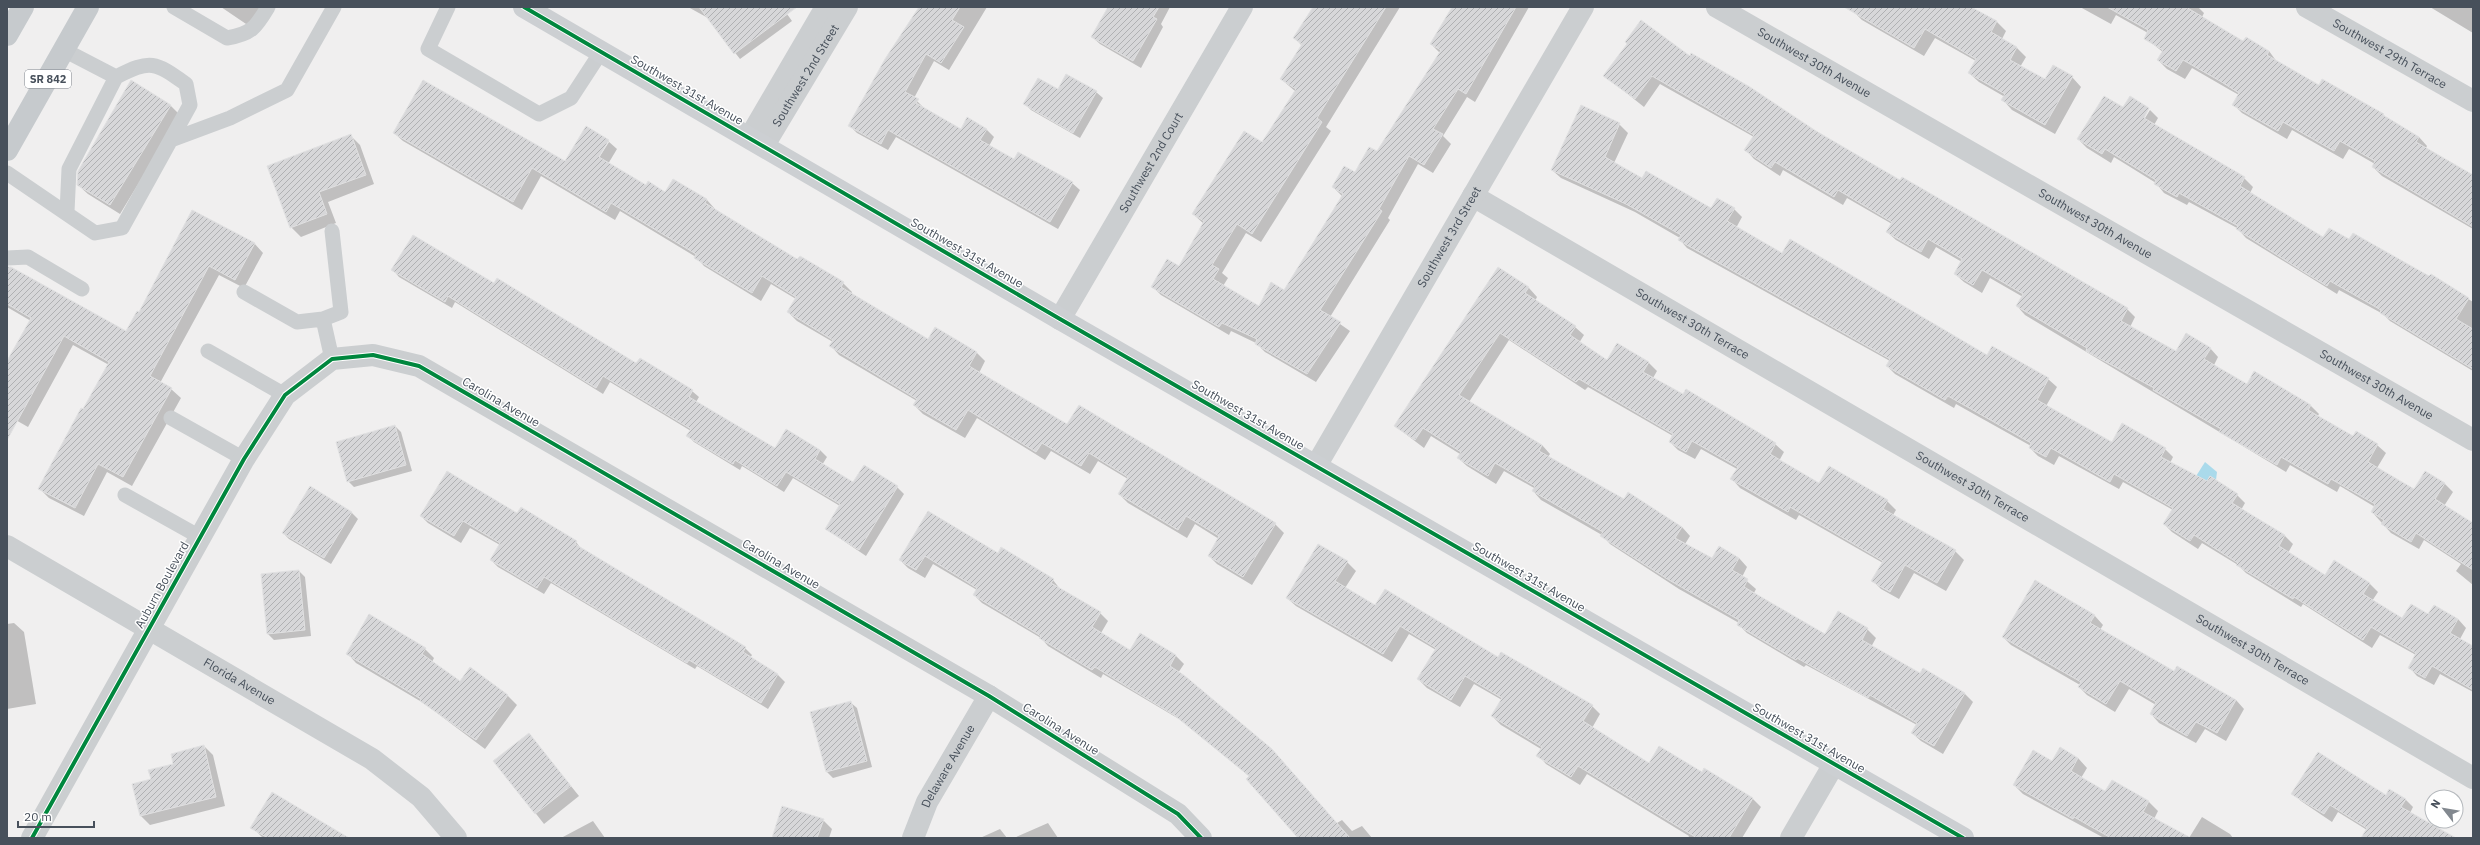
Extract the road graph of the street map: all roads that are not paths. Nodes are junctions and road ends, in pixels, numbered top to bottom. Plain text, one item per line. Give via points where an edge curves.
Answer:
1 (23, 7) edge
2 (88, 7) edge
3 (174, 7) edge
4 (268, 7) edge
5 (334, 7) edge
6 (448, 7) edge
7 (524, 7) edge
8 (826, 7) edge
9 (847, 7) edge
10 (1242, 7) edge
11 (1583, 7) edge
12 (1718, 7) edge
13 (2307, 7) edge
14 (7, 35) edge
15 (64, 50) junction
16 (601, 52) junction
17 (116, 77) junction
18 (2473, 101) edge
19 (171, 140) junction
20 (757, 141) junction
21 (7, 150) edge
22 (7, 172) edge
23 (1473, 196) junction
24 (67, 212) junction
25 (332, 232) dead end
26 (7, 258) edge
27 (82, 289) dead end
28 (244, 292) dead end
29 (323, 319) junction
30 (1060, 319) junction
31 (208, 351) dead end
32 (332, 359) junction
33 (285, 395) junction
34 (172, 418) dead end
35 (2473, 440) edge
36 (244, 459) junction
37 (1316, 466) junction
38 (125, 495) dead end
39 (200, 537) junction
40 (7, 546) edge
41 (150, 629) junction
42 (989, 696) junction
43 (1834, 764) junction
44 (2473, 778) edge
45 (32, 838) edge
46 (456, 838) edge
47 (913, 838) edge
48 (1201, 838) edge
49 (1791, 838) edge
50 (1963, 838) edge

1 - 14 main road
2 - 15 main road, SR 842
3 - 4 lane via 227,38 242,36 256,28
5 - 19 lane via 286,90 230,118
6 - 16 lane via 428,49 539,114 571,98
7 - 16 main road, Southwest 31st Avenue
8 - 20 street, Southwest 2nd Street
9 - 20 street, Southwest 2nd Street
10 - 30 street, Southwest 2nd Court
11 - 23 street, Southwest 3rd Street
12 - 35 street, Southwest 30th Avenue
13 - 18 street, Southwest 29th Terrace
15 - 17 lane
15 - 21 main road, SR 842
16 - 20 main road, Southwest 31st Avenue
17 - 19 lane via 140,64 162,68 186,84 190,105
17 - 24 lane via 69,169
19 - 24 lane via 122,228 95,233
20 - 30 main road, Southwest 31st Avenue
22 - 24 lane
23 - 37 street, Southwest 3rd Street
23 - 44 street, Southwest 30th Terrace
25 - 29 lane via 341,312
26 - 27 lane via 28,257
28 - 29 lane via 297,322
29 - 32 lane
30 - 37 main road, Southwest 31st Avenue
31 - 33 lane
32 - 33 street, Auburn Boulevard
32 - 42 street, Carolina Avenue via 373,355 419,366
33 - 36 street, Auburn Boulevard
34 - 36 lane
36 - 39 street, Auburn Boulevard
37 - 43 main road, Southwest 31st Avenue
38 - 39 lane
39 - 41 street, Auburn Boulevard
40 - 41 street, Florida Avenue
41 - 45 street, Auburn Boulevard
41 - 46 street, Florida Avenue via 372,759 421,797
42 - 47 street, Delaware Avenue via 927,802
42 - 48 street, Carolina Avenue via 1178,814
43 - 49 street
43 - 50 main road, Southwest 31st Avenue

